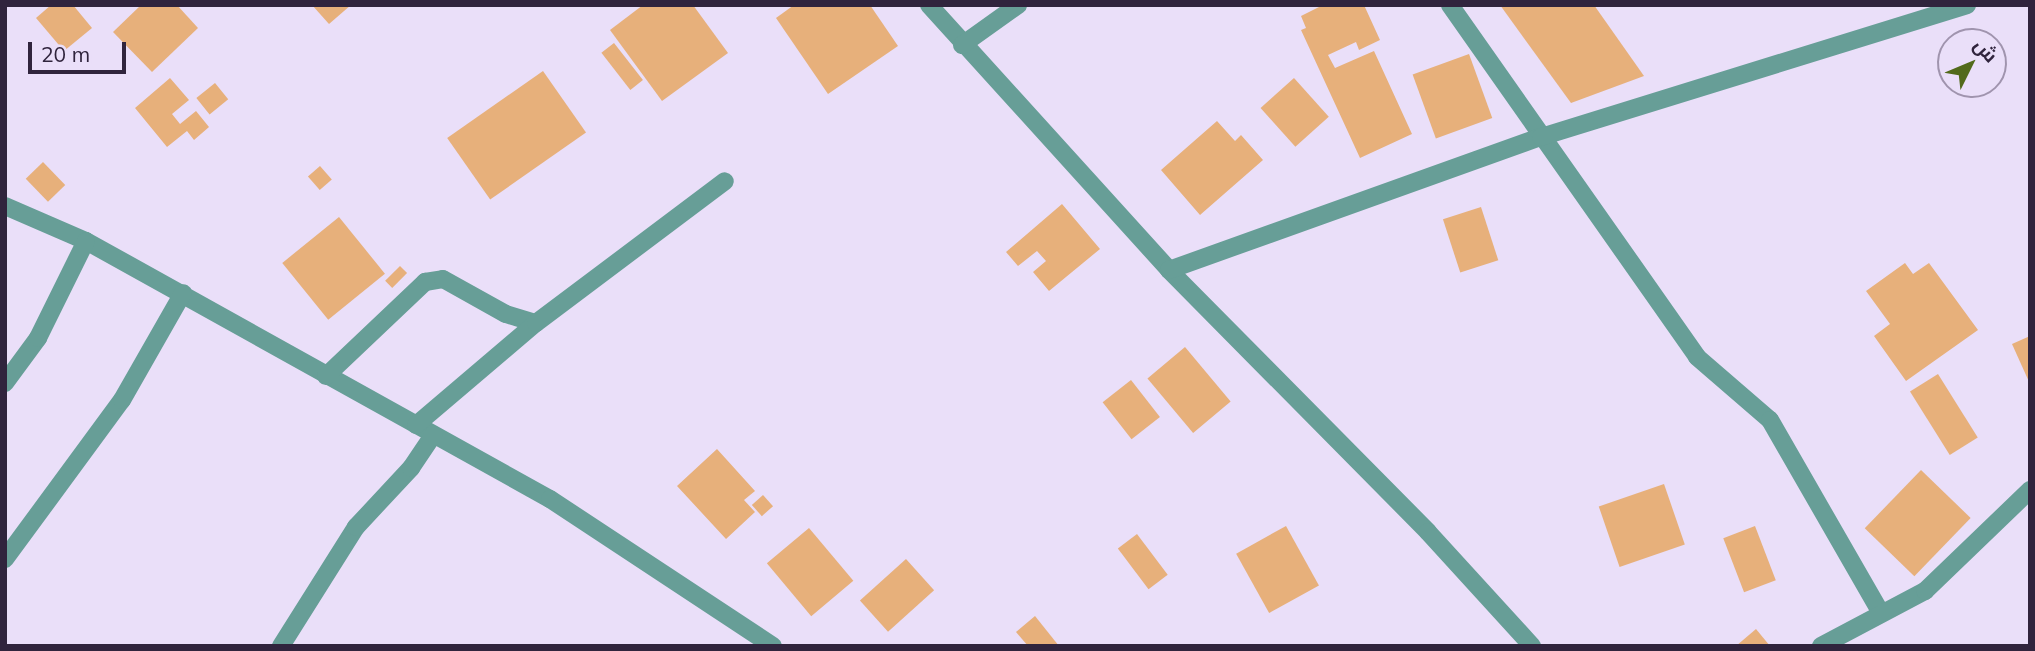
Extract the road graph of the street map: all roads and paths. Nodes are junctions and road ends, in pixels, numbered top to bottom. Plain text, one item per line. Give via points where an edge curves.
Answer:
1 (929, 5) edge
2 (1018, 5) edge
3 (1450, 5) edge
4 (1967, 5) edge
5 (962, 45) junction
6 (1541, 137) junction
7 (725, 181) dead end
8 (5, 206) edge
9 (86, 241) junction
10 (1169, 270) junction
11 (183, 293) junction
12 (536, 323) junction
13 (326, 376) junction
14 (5, 383) edge
15 (416, 425) junction
16 (433, 435) junction
17 (2030, 490) edge
18 (5, 559) edge
19 (1880, 611) junction
20 (281, 646) edge
21 (773, 646) edge
22 (1532, 646) edge
23 (1821, 646) edge

1 - 5 street
2 - 5 street
3 - 6 street
4 - 6 street
5 - 10 street
6 - 10 street
6 - 19 street via 1608,225 1697,358 1770,420
7 - 12 street
8 - 9 street
9 - 11 street
9 - 14 street via 38,338
10 - 22 street via 1428,532
11 - 13 street
11 - 18 street via 122,400
12 - 13 street via 506,314 443,279 425,282
12 - 15 street
13 - 15 street
15 - 16 street
16 - 20 street via 411,468 356,527
16 - 21 street via 550,499
17 - 19 street via 1925,591
19 - 23 street

